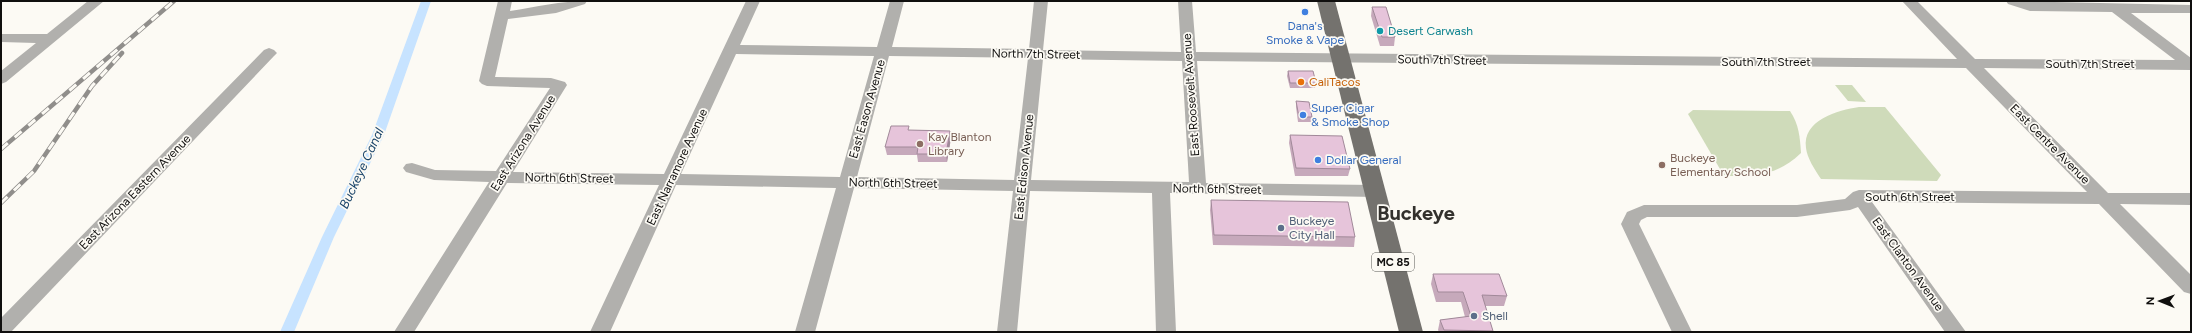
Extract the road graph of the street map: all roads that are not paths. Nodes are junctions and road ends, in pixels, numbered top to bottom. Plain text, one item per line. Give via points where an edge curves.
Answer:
1 (96, 1) edge
2 (580, 1) edge
3 (753, 1) edge
4 (897, 1) edge
5 (1041, 1) edge
6 (1185, 1) edge
7 (1326, 1) edge
8 (1909, 1) edge
9 (2017, 3) edge
10 (2111, 4) edge
11 (503, 8) edge
12 (2191, 9) edge
13 (50, 39) junction
14 (5, 41) edge
15 (731, 49) junction
16 (883, 52) junction
17 (269, 53) dead end
18 (1036, 54) junction
19 (1189, 56) junction
20 (1340, 59) junction
21 (1968, 63) junction
22 (2191, 65) edge
23 (1, 79) edge
24 (412, 168) dead end
25 (501, 177) junction
26 (670, 180) junction
27 (846, 183) junction
28 (1022, 185) junction
29 (1161, 188) junction
30 (1198, 188) junction
31 (1375, 191) junction
32 (1859, 196) junction
33 (2105, 198) junction
34 (2191, 199) edge
35 (2191, 287) edge
36 (1, 330) edge
37 (404, 332) edge
38 (600, 332) edge
39 (805, 332) edge
40 (1007, 332) edge
41 (1166, 332) edge
42 (1411, 332) edge
43 (1682, 332) edge
44 (1956, 332) edge

1 - 13 street
2 - 11 street via 556,9
3 - 15 street, East Narramore Avenue
4 - 16 street, East Eason Avenue
5 - 18 street, East Edison Avenue
6 - 19 street, East Roosevelt Avenue
7 - 20 main road, MC 85
8 - 21 street, East Centre Avenue
9 - 10 street via 2030,7
10 - 12 street
10 - 22 street
11 - 25 street, East Arizona Avenue via 487,81 558,85
13 - 14 street
13 - 23 street
15 - 16 street, North 7th Street
15 - 26 street, East Narramore Avenue
16 - 18 street, North 7th Street
16 - 27 street, East Eason Avenue
17 - 36 street, East Arizona Eastern Avenue
18 - 19 street, North 7th Street
18 - 28 street, East Edison Avenue
19 - 20 street, North 7th Street
19 - 30 street, East Roosevelt Avenue
20 - 21 street, South 7th Street
20 - 31 main road, MC 85
21 - 22 street, South 7th Street
21 - 33 street, East Centre Avenue
24 - 25 street, North 6th Street via 434,175
25 - 26 street, North 6th Street
25 - 37 street, East Arizona Avenue
26 - 27 street, North 6th Street
26 - 38 street, East Narramore Avenue
27 - 28 street, North 6th Street
27 - 39 street, East Eason Avenue
28 - 29 street, North 6th Street
28 - 40 street, East Edison Avenue
29 - 30 street, North 6th Street
29 - 41 street
30 - 31 street, North 6th Street
31 - 42 main road, MC 85
32 - 33 street, South 6th Street
32 - 43 street, South 6th Street via 1850,204 1797,211 1644,211 1633,225
32 - 44 street, East Clanton Avenue
33 - 34 street, South 6th Street
33 - 35 street, East Centre Avenue

